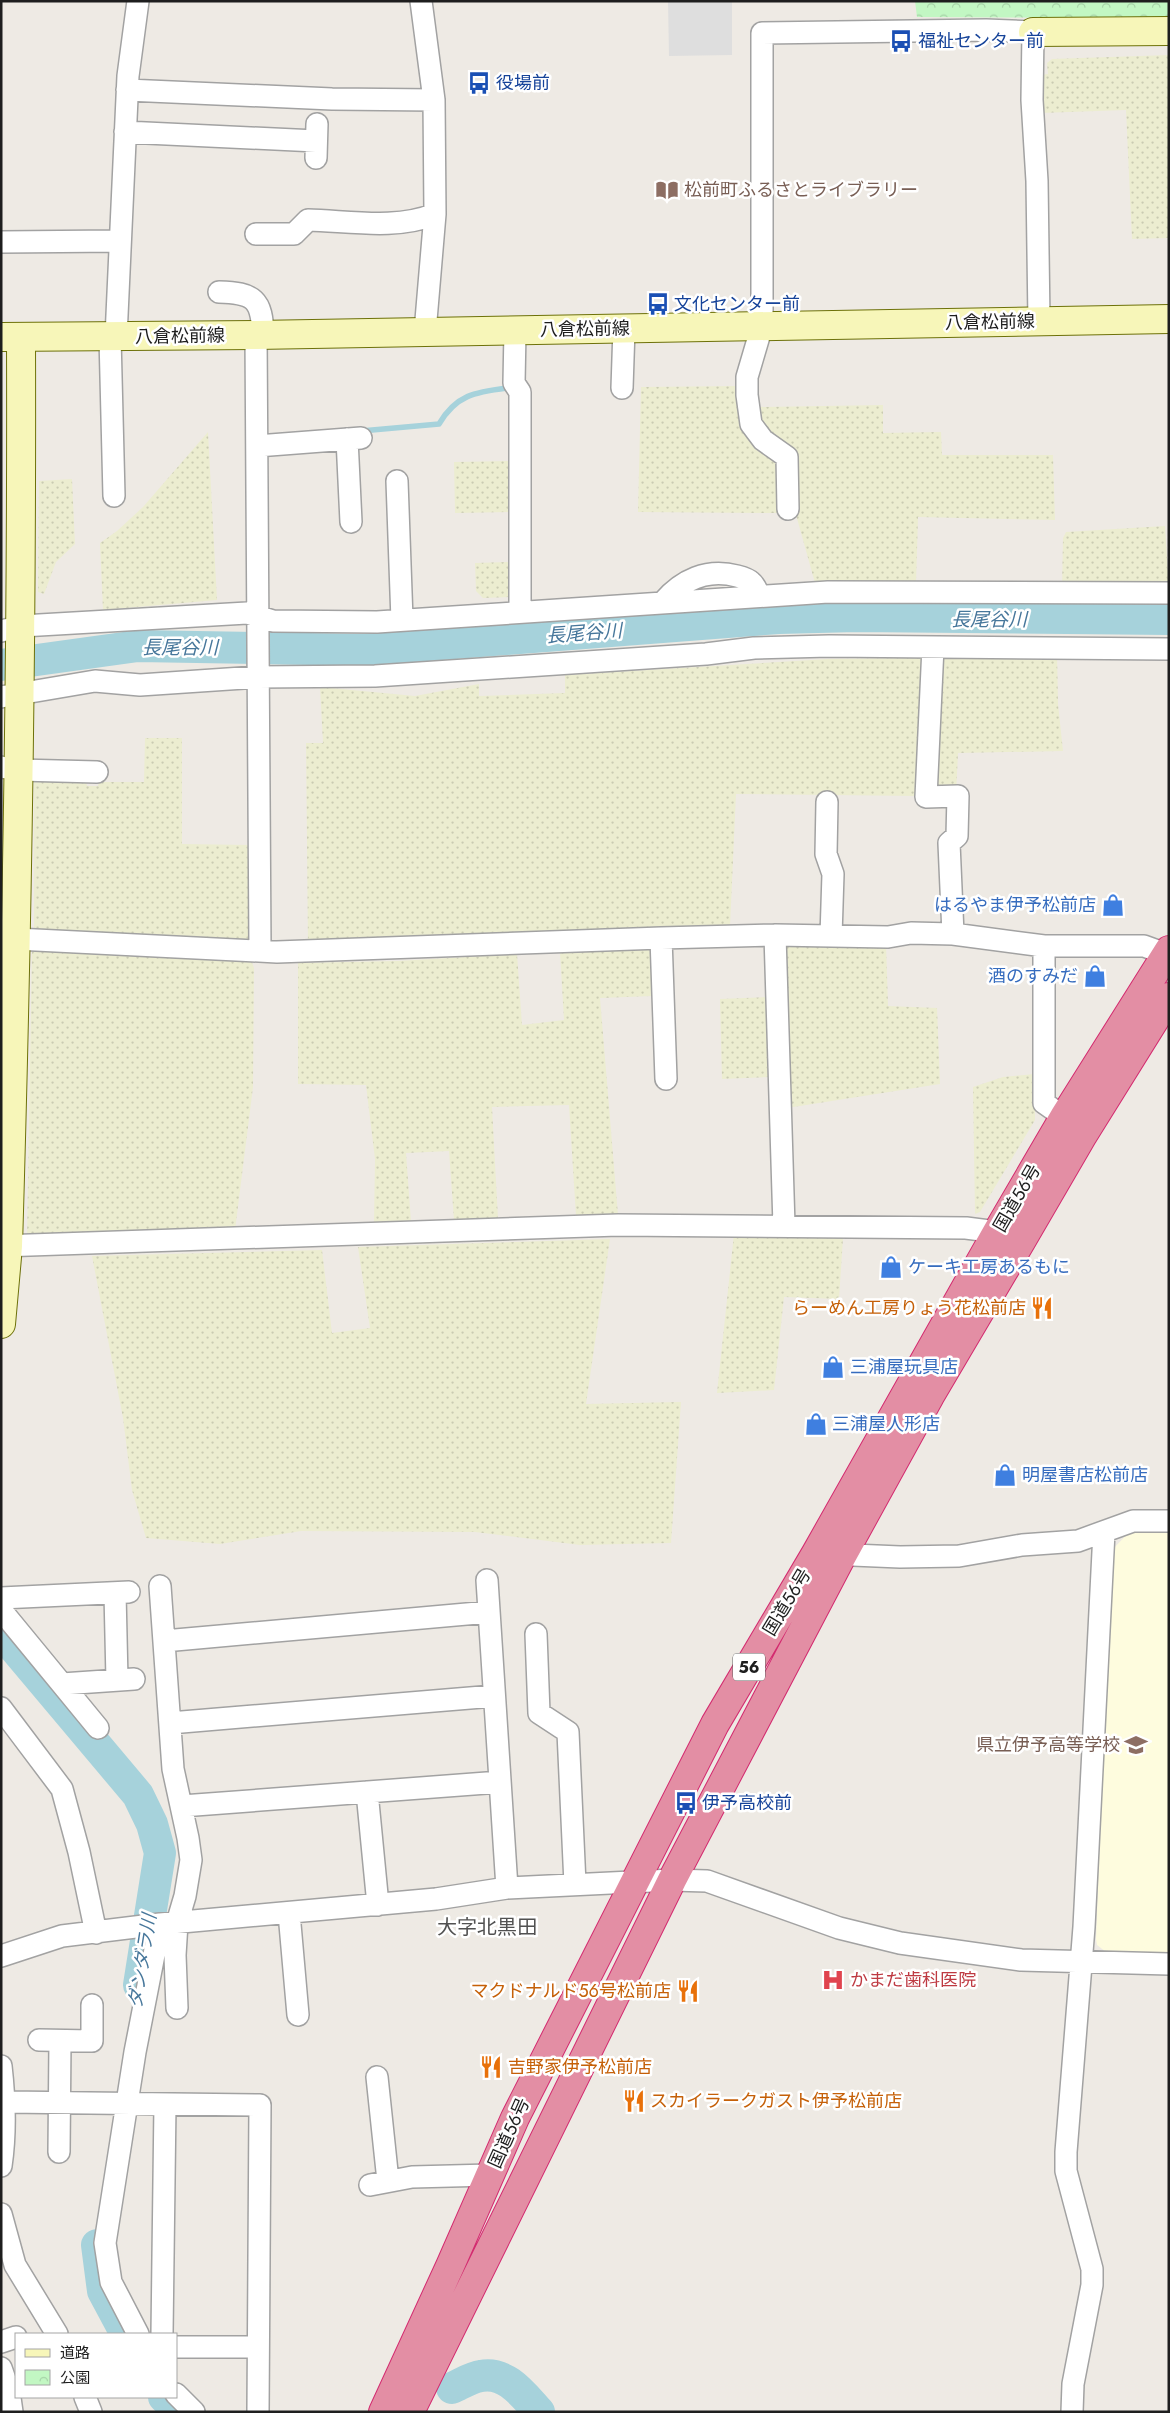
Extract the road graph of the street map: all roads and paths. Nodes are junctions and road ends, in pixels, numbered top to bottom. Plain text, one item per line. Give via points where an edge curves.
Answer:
1 (138, 1) edge
2 (421, 1) edge
3 (1169, 30) edge
4 (1033, 32) junction
5 (127, 90) junction
6 (434, 100) junction
7 (125, 132) junction
8 (316, 141) dead end
9 (435, 214) junction
10 (256, 234) dead end
11 (119, 241) junction
12 (1, 242) edge
13 (219, 292) dead end
14 (1169, 319) edge
15 (1039, 321) junction
16 (762, 326) junction
17 (624, 329) junction
18 (515, 331) junction
19 (425, 332) junction
20 (259, 335) junction
21 (11, 337) edge
22 (113, 337) junction
23 (622, 388) dead end
24 (257, 446) junction
25 (397, 481) dead end
26 (114, 496) dead end
27 (788, 509) dead end
28 (351, 522) dead end
29 (1169, 593) edge
30 (520, 612) junction
31 (258, 619) junction
32 (402, 620) junction
33 (15, 630) edge
34 (933, 647) junction
35 (1169, 649) edge
36 (258, 672) junction
37 (14, 693) edge
38 (10, 768) edge
39 (97, 772) dead end
40 (827, 802) dead end
41 (11, 933) edge
42 (953, 934) junction
43 (775, 935) junction
44 (831, 936) junction
45 (661, 938) junction
46 (1044, 946) junction
47 (260, 950) junction
48 (1167, 952) edge
49 (1169, 997) edge
50 (667, 1078) dead end
51 (1064, 1117) junction
52 (6, 1201) edge
53 (784, 1226) junction
54 (1009, 1236) junction
55 (5, 1246) edge
56 (1, 1324) edge
57 (1169, 1521) edge
58 (1104, 1532) junction
59 (829, 1554) junction
60 (488, 1580) dead end
61 (160, 1586) dead end
62 (1, 1598) edge
63 (1, 1610) edge
64 (489, 1612) junction
65 (536, 1634) dead end
66 (164, 1641) junction
67 (62, 1684) junction
68 (494, 1696) junction
69 (1, 1708) edge
70 (170, 1722) junction
71 (98, 1728) dead end
72 (500, 1782) junction
73 (367, 1792) junction
74 (182, 1806) junction
75 (672, 1880) junction
76 (633, 1882) junction
77 (575, 1884) junction
78 (507, 1888) junction
79 (378, 1905) junction
80 (289, 1913) junction
81 (168, 1924) junction
82 (96, 1933) junction
83 (1, 1956) edge
84 (1082, 1962) junction
85 (1169, 1964) edge
86 (92, 2005) dead end
87 (177, 2008) dead end
88 (298, 2015) dead end
89 (1, 2066) edge
90 (377, 2077) dead end
91 (6, 2102) junction
92 (59, 2103) junction
93 (128, 2103) junction
94 (165, 2104) junction
95 (58, 2152) dead end
96 (2, 2156) edge
97 (490, 2175) junction
98 (1, 2214) edge
99 (57, 2333) edge
100 (137, 2333) edge
101 (162, 2333) edge
102 (15, 2337) edge
103 (1, 2342) edge
104 (178, 2347) edge
105 (258, 2347) junction
106 (1, 2368) edge
107 (84, 2398) edge
108 (12, 2412) edge
109 (91, 2412) edge
110 (258, 2412) edge
111 (383, 2412) edge
112 (410, 2412) edge
113 (1072, 2412) edge

1 - 5 street
2 - 6 street
3 - 4 main road
4 - 15 street
4 - 16 street via 762,33
5 - 6 street
5 - 7 street
6 - 9 street
7 - 8 street
7 - 11 street
9 - 10 street via 402,223 308,220 294,234
9 - 19 street
11 - 12 street
11 - 22 street
13 - 20 street via 250,296 258,304 262,315
14 - 15 main road, 八倉松前線
15 - 16 main road, 八倉松前線
16 - 17 main road, 八倉松前線
16 - 27 street via 747,377 751,424 763,440 787,457
17 - 18 main road, 八倉松前線
17 - 23 street
18 - 19 main road, 八倉松前線
18 - 30 street via 514,382 520,392
19 - 20 main road, 八倉松前線
20 - 22 main road, 八倉松前線
20 - 24 street
21 - 22 main road, 八倉松前線
21 - 33 main road
22 - 26 street
24 - 28 street via 354,438
24 - 31 street
25 - 32 street
29 - 30 street via 828,592
30 - 32 street
31 - 32 street via 311,623
31 - 33 street via 247,613
31 - 36 street
33 - 37 main road
34 - 35 street
34 - 36 street via 754,648 375,676
34 - 42 street via 926,797 958,796 957,836 949,843
36 - 37 street via 140,685 95,681
36 - 47 street
37 - 38 main road
38 - 39 street
38 - 41 main road
40 - 44 street via 826,854 834,874
41 - 47 street
41 - 52 main road
42 - 44 street
42 - 46 street
43 - 44 street
43 - 45 street
43 - 53 street
45 - 47 street via 277,952
45 - 50 street
46 - 48 street via 1144,946
46 - 51 street via 1044,1103
48 - 51 highway, 国道56号 / 56
49 - 54 highway, 国道56号 / 56 via 1083,1135
51 - 54 highway, 国道56号 / 56
52 - 55 main road
53 - 54 street via 966,1228
53 - 55 street via 608,1225
54 - 59 highway, 国道56号 / 56 via 930,1396
55 - 56 main road
57 - 58 street via 1133,1521
58 - 59 street via 1078,1542 1022,1544 959,1556
58 - 84 street
59 - 75 highway, 国道56号 / 56
59 - 76 highway, 国道56号 / 56 via 715,1724
60 - 64 street
61 - 66 street
62 - 67 street via 122,1593 126,1679
63 - 67 street
64 - 66 street
64 - 68 street
65 - 77 street via 539,1713 568,1732
66 - 70 street
67 - 71 street
68 - 70 street
68 - 72 street
69 - 82 street via 62,1789 80,1852
70 - 74 street via 173,1769
72 - 73 street
72 - 78 street
73 - 74 street
73 - 79 street
74 - 81 street via 191,1860 185,1896
75 - 76 street
75 - 84 street via 707,1881 839,1928 900,1943 1021,1960
75 - 112 highway, 国道56号 / 56
76 - 77 street
76 - 97 highway, 国道56号 / 56 via 514,2118
77 - 78 street
78 - 79 street
79 - 80 street
80 - 81 street
80 - 88 street
81 - 82 street
81 - 87 street via 175,1955
81 - 93 street via 135,2052
82 - 83 street via 62,1936
84 - 85 street
84 - 113 street via 1066,2171 1092,2269 1092,2284 1073,2384
86 - 92 street via 92,2041 49,2040
89 - 91 street
90 - 97 street via 379,2183 412,2177
91 - 92 street
91 - 96 street
92 - 93 street
92 - 95 street
93 - 94 street
93 - 100 street via 105,2243 111,2282
94 - 101 street
94 - 105 street via 260,2105
97 - 111 highway, 国道56号 / 56
98 - 99 street via 15,2265
102 - 103 street
104 - 105 street
105 - 110 street
106 - 108 street
107 - 109 street

